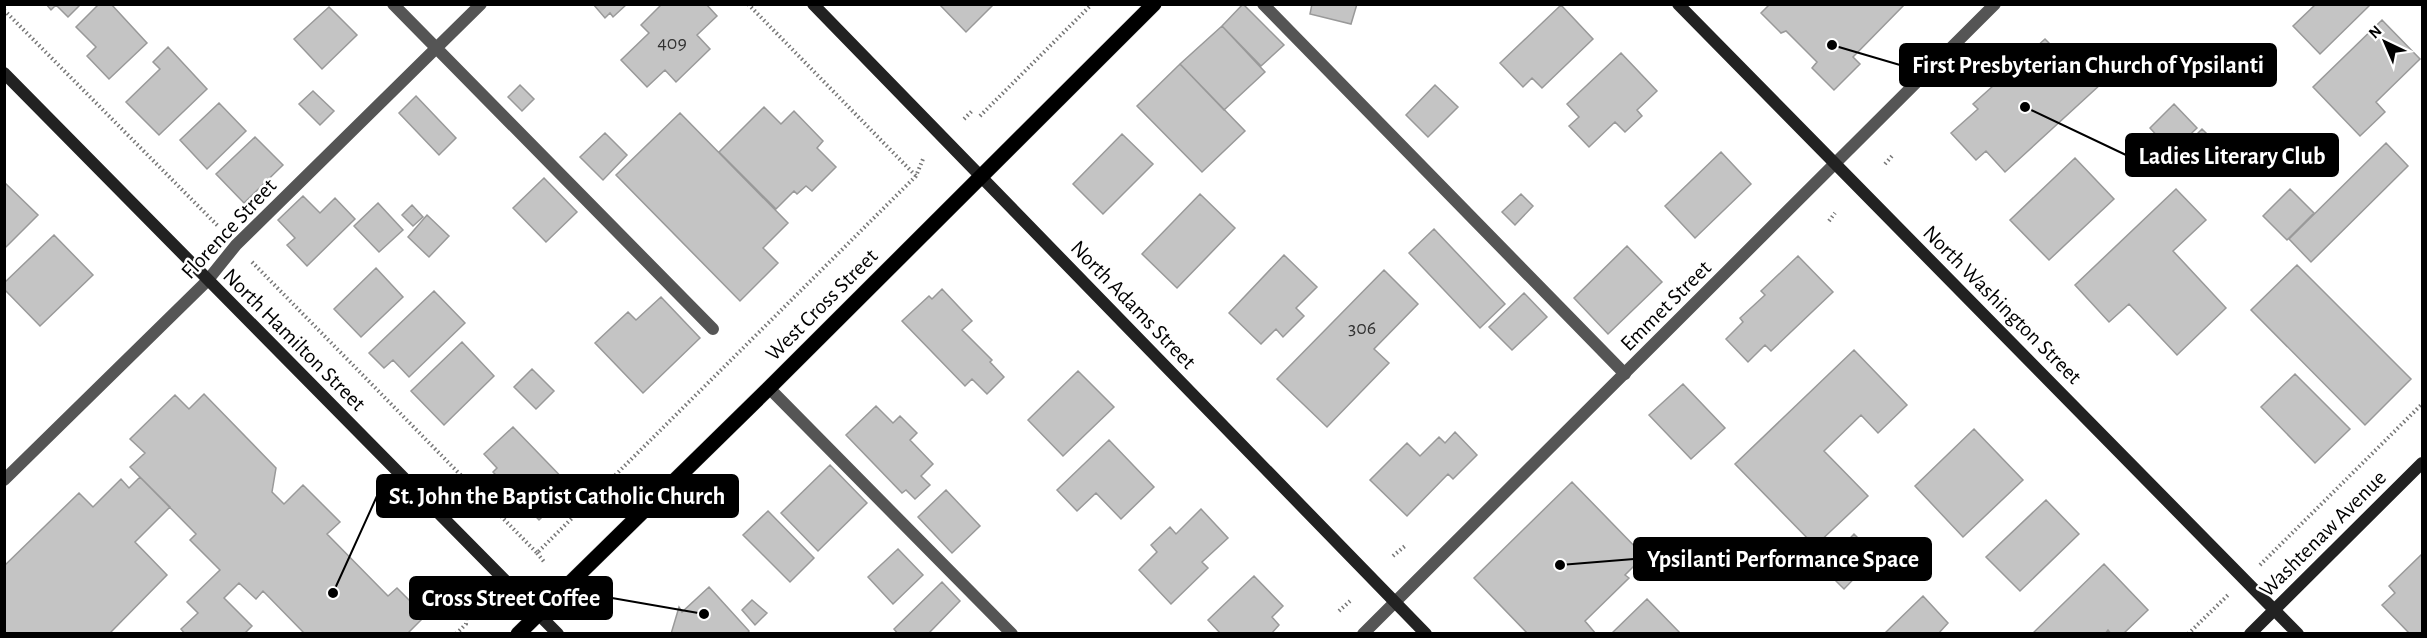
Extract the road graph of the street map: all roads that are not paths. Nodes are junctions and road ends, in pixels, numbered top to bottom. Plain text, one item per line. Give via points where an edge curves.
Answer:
1 (393, 4) edge
2 (481, 4) edge
3 (813, 4) edge
4 (1154, 4) edge
5 (1263, 4) edge
6 (1678, 4) edge
7 (1995, 4) edge
8 (436, 49) junction
9 (4, 73) edge
10 (1836, 165) junction
11 (980, 176) junction
12 (207, 280) junction
13 (713, 329) dead end
14 (1625, 374) junction
15 (769, 388) junction
16 (2422, 463) edge
17 (4, 480) edge
18 (1395, 601) junction
19 (2274, 610) junction
20 (537, 614) junction
21 (518, 633) edge
22 (558, 633) edge
23 (1012, 633) edge
24 (1363, 633) edge
25 (1426, 633) edge
26 (2250, 633) edge
27 (2298, 633) edge

1 - 8 street
2 - 8 street, Florence Street
3 - 11 street, North Adams Street
4 - 11 main road, West Cross Street
5 - 14 street
6 - 10 street, North Washington Street
7 - 10 street, Emmet Street
8 - 12 street, Florence Street via 236,245
8 - 13 street
9 - 12 street, North Hamilton Street
10 - 14 street, Emmet Street
10 - 19 street, North Washington Street
11 - 15 main road, West Cross Street
11 - 18 street, North Adams Street
12 - 17 street, Florence Street
12 - 20 street, North Hamilton Street
14 - 18 street, Emmet Street
15 - 20 main road, West Cross Street
15 - 23 street
16 - 19 street, Washtenaw Avenue
18 - 24 street, Emmet Street
18 - 25 street, North Adams Street
19 - 26 street, Washtenaw Avenue
19 - 27 street, North Washington Street
20 - 21 main road, West Cross Street
20 - 22 street, North Hamilton Street

